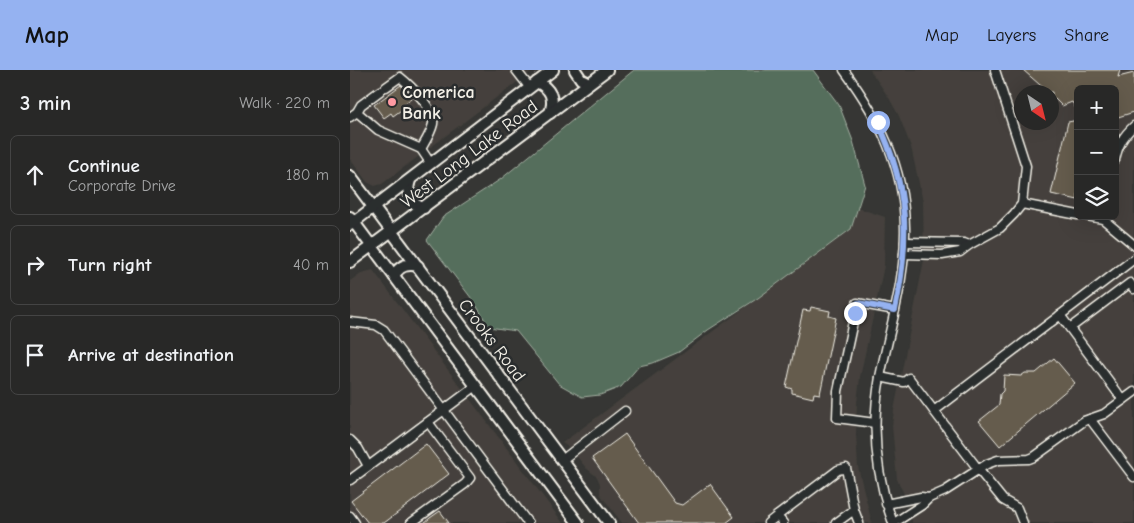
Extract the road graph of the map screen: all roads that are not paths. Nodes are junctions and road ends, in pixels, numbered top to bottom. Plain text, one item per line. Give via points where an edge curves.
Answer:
1 (516, 70) edge
2 (554, 70) edge
3 (574, 70) edge
4 (607, 70) edge
5 (995, 70) edge
6 (846, 71) edge
7 (589, 83) junction
8 (534, 85) junction
9 (357, 112) junction
10 (550, 113) junction
11 (350, 117) edge
12 (1134, 126) edge
13 (1119, 146) edge
14 (421, 149) junction
15 (431, 164) junction
16 (351, 179) edge
17 (410, 180) junction
18 (1022, 204) junction
19 (374, 208) junction
20 (424, 208) junction
21 (1074, 213) edge
22 (1105, 220) edge
23 (351, 221) edge
24 (392, 232) junction
25 (905, 242) junction
26 (969, 245) junction
27 (1134, 245) edge
28 (372, 246) junction
29 (904, 254) junction
30 (1134, 259) edge
31 (350, 262) edge
32 (418, 266) junction
33 (394, 276) junction
34 (1133, 284) edge
35 (895, 310) junction
36 (1060, 315) junction
37 (350, 322) edge
38 (1070, 328) junction
39 (880, 377) junction
40 (476, 386) junction
41 (1134, 392) edge
42 (1124, 400) junction
43 (444, 410) junction
44 (934, 410) junction
45 (625, 412) dead end
46 (1090, 419) junction
47 (428, 422) junction
48 (875, 423) junction
49 (350, 440) edge
50 (562, 460) junction
51 (368, 466) junction
52 (978, 469) junction
53 (1134, 477) edge
54 (350, 480) edge
55 (929, 498) junction
56 (886, 504) junction
57 (854, 510) junction
58 (350, 516) edge
59 (777, 516) junction
60 (606, 522) edge
61 (355, 523) edge
62 (412, 523) edge
63 (528, 523) edge
64 (578, 523) edge
65 (768, 523) edge
66 (782, 523) edge
67 (836, 523) edge
68 (859, 523) edge
69 (893, 523) edge
70 (1023, 523) edge

1 - 8 street
2 - 8 main road, West Long Lake Road
3 - 7 main road
4 - 7 main road, West Long Lake Road
5 - 18 street via 1026,166
6 - 25 street via 878,122 892,154 901,189
7 - 10 main road, West Long Lake Road
8 - 10 main road via 546,87 552,95
8 - 15 main road, West Long Lake Road
9 - 11 street
9 - 14 street via 378,130
9 - 14 street via 361,105 400,77 412,86 432,115 433,123
10 - 20 main road, West Long Lake Road
12 - 13 street via 1124,135
14 - 15 street
15 - 17 main road, West Long Lake Road
16 - 19 main road, Crooks Road
17 - 19 main road, West Long Lake Road
17 - 20 main road via 410,198
18 - 21 street
18 - 26 street via 1000,228
19 - 23 main road, West Long Lake Road
19 - 24 main road, Crooks Road
20 - 24 main road, West Long Lake Road
22 - 27 street
23 - 28 main road
24 - 28 main road, West Long Lake Road
24 - 32 main road, Crooks Road
25 - 26 street via 964,242
25 - 29 street
26 - 29 street via 951,254
28 - 31 main road, West Long Lake Road
28 - 33 main road
29 - 35 street
30 - 36 street
32 - 33 main road via 409,264
32 - 50 main road, Crooks Road
33 - 40 main road
34 - 38 street
35 - 39 street
35 - 48 street via 858,303 838,391 837,418
36 - 38 street
36 - 44 street
37 - 43 street via 376,325 384,330
38 - 42 street
39 - 44 street via 904,382 909,378
39 - 48 street
40 - 43 street
40 - 64 main road
41 - 42 street
42 - 46 street
43 - 47 street
43 - 63 street
44 - 52 street
45 - 50 street
46 - 52 street via 1034,457 998,460
46 - 53 street
47 - 51 street
47 - 62 street via 470,478
48 - 56 street via 877,459
49 - 51 street
50 - 60 main road, Crooks Road
51 - 54 street
52 - 55 street
52 - 70 street via 1004,500 1018,508
55 - 56 street
55 - 69 street
56 - 69 street
57 - 59 street via 846,468 838,470
57 - 67 street
57 - 68 street
58 - 61 street
59 - 65 street
59 - 66 street

